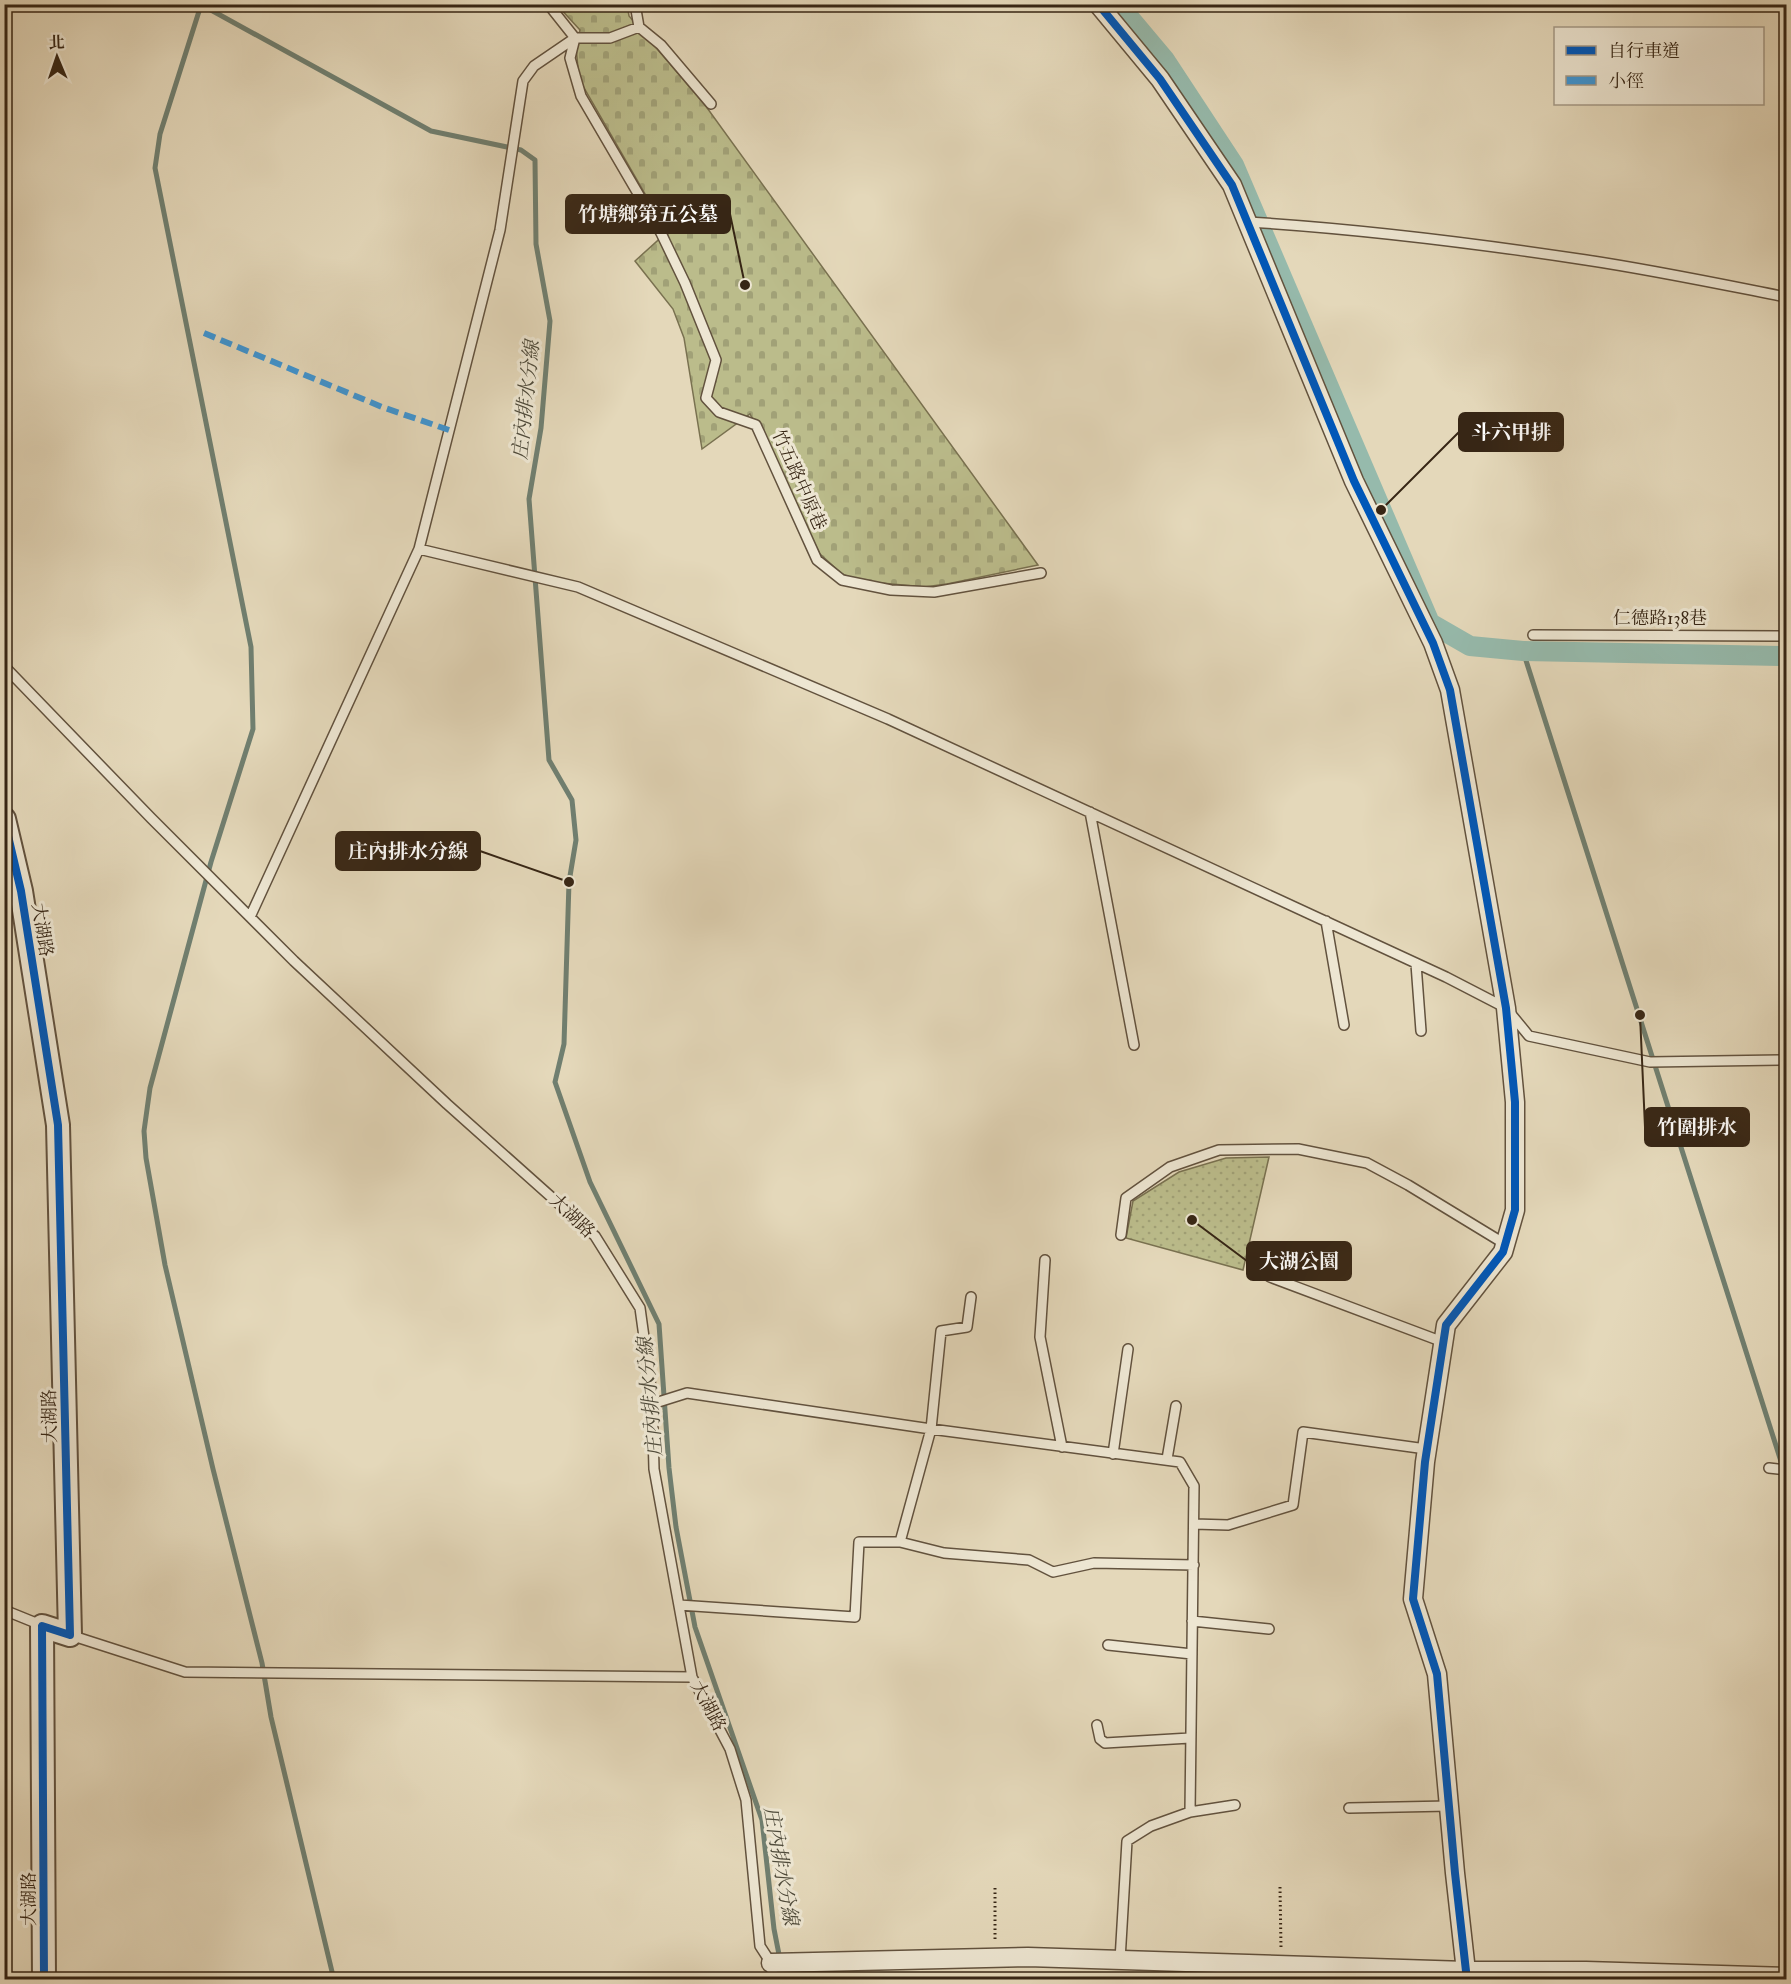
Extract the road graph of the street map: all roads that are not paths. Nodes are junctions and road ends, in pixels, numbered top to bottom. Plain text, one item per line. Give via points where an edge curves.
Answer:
1 (548, 4) edge
2 (635, 4) edge
3 (1098, 4) edge
4 (639, 27) junction
5 (575, 38) junction
6 (711, 105) dead end
7 (1248, 222) junction
8 (1786, 297) edge
9 (419, 549) junction
10 (1041, 573) dead end
11 (1533, 635) dead end
12 (1786, 636) edge
13 (4, 666) edge
14 (1090, 812) junction
15 (4, 819) edge
16 (250, 917) junction
17 (1326, 921) junction
18 (1416, 964) junction
19 (1506, 1008) junction
20 (1344, 1025) dead end
21 (1421, 1030) dead end
22 (1134, 1044) dead end
23 (1786, 1060) edge
24 (1121, 1234) dead end
25 (1505, 1244) junction
26 (1045, 1260) dead end
27 (1270, 1277) dead end
28 (971, 1297) dead end
29 (1443, 1342) junction
30 (1128, 1348) dead end
31 (652, 1404) junction
32 (1176, 1406) dead end
33 (931, 1430) junction
34 (1062, 1447) junction
35 (1426, 1449) junction
36 (1113, 1454) junction
37 (1167, 1459) junction
38 (1769, 1468) dead end
39 (1786, 1470) edge
40 (1194, 1524) junction
41 (900, 1542) junction
42 (1194, 1565) junction
43 (679, 1605) junction
44 (4, 1610) edge
45 (1192, 1621) junction
46 (42, 1626) junction
47 (1269, 1629) dead end
48 (70, 1635) junction
49 (1108, 1645) dead end
50 (1192, 1654) junction
51 (692, 1677) junction
52 (1096, 1725) dead end
53 (1190, 1738) junction
54 (1235, 1805) dead end
55 (1449, 1806) junction
56 (1349, 1808) dead end
57 (1190, 1812) junction
58 (1120, 1960) junction
59 (772, 1971) edge
60 (1466, 1975) edge
61 (1586, 1976) edge
62 (1786, 1977) edge
63 (44, 1980) edge

1 - 5 lane
2 - 4 lane
3 - 7 street via 1160,79 1232,185
4 - 5 lane via 610,38
4 - 6 lane via 662,45
5 - 9 lane via 534,66 523,81 500,230
5 - 10 lane, 竹五路中原巷 via 570,58 581,96 661,232 716,360 706,398 719,412 756,425 816,560 843,580 891,590 934,592
7 - 8 lane via 1305,225 1565,257
7 - 19 street via 1354,481 1433,643 1450,690
9 - 14 lane via 578,587 888,718
9 - 16 lane
11 - 12 lane, 仁德路138巷
13 - 16 lane, 大湖路
14 - 17 lane
14 - 22 lane
15 - 48 street, 大湖路 via 21,891 58,1125
16 - 31 lane, 大湖路 via 447,1104 595,1236 640,1308
17 - 18 lane
17 - 20 lane
18 - 19 lane
18 - 21 lane
19 - 23 lane via 1529,1036 1650,1062
19 - 25 street via 1515,1102 1515,1210
24 - 25 lane via 1126,1198 1170,1167 1219,1150 1298,1149 1367,1163
25 - 29 street via 1503,1252 1446,1325
26 - 34 lane via 1040,1337
27 - 29 lane
28 - 33 lane via 967,1327 941,1331
29 - 35 street
30 - 36 lane
31 - 33 lane via 687,1393
31 - 43 lane, 大湖路 via 654,1469
32 - 37 lane
33 - 34 lane
33 - 41 lane
34 - 36 lane
35 - 40 lane via 1303,1432 1293,1505 1228,1525
35 - 55 street via 1413,1599 1437,1674
36 - 37 lane
37 - 40 lane via 1180,1462 1194,1486
38 - 39 lane
40 - 42 lane
41 - 42 lane via 944,1553 1029,1560 1053,1572 1094,1563
41 - 43 lane via 859,1542 855,1617
42 - 45 lane
43 - 51 lane, 大湖路
44 - 46 lane
45 - 47 lane
45 - 50 lane
46 - 48 street
46 - 63 street, 大湖路
48 - 51 lane via 185,1672
49 - 50 lane
50 - 53 lane
51 - 59 lane, 大湖路 via 730,1749 746,1800 760,1946
52 - 53 lane via 1105,1743
53 - 57 lane
54 - 57 lane
55 - 56 lane
55 - 60 street
57 - 58 lane via 1127,1841
58 - 59 street, 大湖路 via 995,1958
58 - 60 street, 大湖路
60 - 61 street, 大湖路
61 - 62 street, 大湖路

